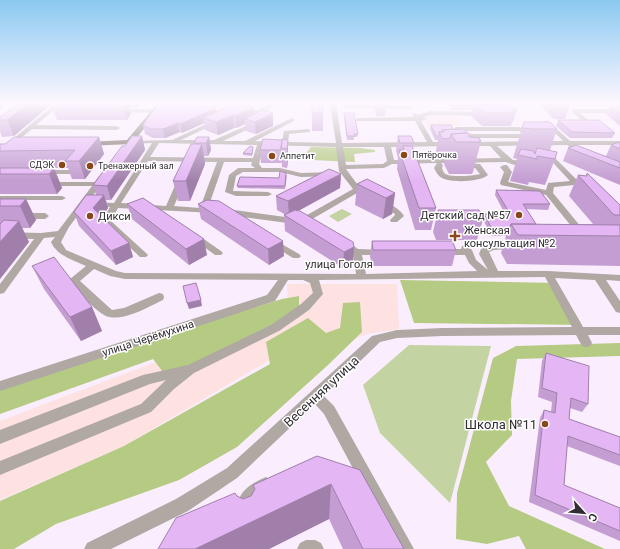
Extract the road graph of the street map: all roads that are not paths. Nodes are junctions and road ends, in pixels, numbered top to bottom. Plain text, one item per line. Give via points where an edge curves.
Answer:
1 (27, 130) edge
2 (139, 130) edge
3 (193, 130) edge
4 (242, 130) edge
5 (273, 130) edge
6 (337, 130) edge
7 (425, 130) edge
8 (456, 130) edge
9 (521, 130) edge
10 (554, 130) edge
11 (308, 131) dead end
12 (459, 136) junction
13 (157, 141) junction
14 (171, 141) junction
15 (216, 142) junction
16 (246, 143) junction
17 (261, 143) junction
18 (569, 143) junction
19 (620, 143) edge
20 (79, 144) edge
21 (285, 144) junction
22 (387, 144) junction
23 (431, 144) junction
24 (464, 144) junction
25 (492, 144) junction
26 (538, 144) junction
27 (0, 145) edge
28 (9, 145) junction
29 (19, 145) joint
30 (127, 145) junction
31 (340, 145) junction
32 (579, 152) edge
33 (10, 154) edge
34 (146, 159) junction
35 (221, 159) junction
36 (257, 160) junction
37 (391, 162) junction
38 (424, 162) junction
39 (558, 163) junction
40 (504, 164) junction
41 (440, 165) junction
42 (188, 166) junction
43 (543, 167) junction
44 (258, 170) junction
45 (344, 170) junction
46 (564, 170) junction
47 (522, 171) edge
48 (40, 172) edge
49 (107, 172) edge
50 (576, 183) junction
51 (38, 184) edge
52 (62, 184) junction
53 (98, 184) junction
54 (357, 190) junction
55 (585, 192) edge
56 (549, 193) junction
57 (268, 194) dead end
58 (0, 198) edge
59 (62, 198) dead end
60 (83, 203) junction
61 (116, 205) junction
62 (203, 210) junction
63 (226, 212) junction
64 (169, 213) junction
65 (0, 216) edge
66 (45, 216) dead end
67 (394, 220) dead end
68 (302, 222) junction
69 (245, 224) edge
70 (313, 227) edge
71 (188, 231) edge
72 (60, 233) junction
73 (4, 235) edge
74 (41, 236) junction
75 (264, 236) edge
76 (334, 238) edge
77 (593, 239) edge
78 (0, 245) edge
79 (523, 247) edge
80 (358, 252) junction
81 (398, 252) edge
82 (429, 252) edge
83 (218, 253) dead end
84 (143, 255) dead end
85 (296, 256) dead end
86 (93, 265) junction
87 (490, 274) junction
88 (548, 274) junction
89 (286, 276) junction
90 (305, 276) junction
91 (361, 277) junction
92 (598, 277) junction
93 (620, 278) edge
94 (0, 291) edge
95 (159, 297) dead end
96 (620, 309) edge
97 (579, 331) junction
98 (620, 331) edge
99 (586, 343) dead end
100 (190, 369) junction
101 (0, 386) edge
102 (316, 396) junction
103 (0, 437) edge
104 (0, 468) edge
105 (350, 476) edge
106 (278, 480) edge
107 (368, 482) junction
108 (182, 505) junction
109 (251, 523) edge
110 (180, 524) edge
111 (92, 549) edge
112 (306, 549) edge
113 (315, 549) edge
114 (405, 549) edge

1 - 28 street
2 - 30 main road
3 - 14 street
4 - 15 street
5 - 16 street
6 - 31 street
7 - 23 street
8 - 12 street
9 - 12 street via 529,136
10 - 18 street
11 - 21 street via 286,132
12 - 24 street
13 - 14 street
13 - 30 street
13 - 34 street
14 - 15 street
15 - 16 street
16 - 17 street
17 - 21 street
17 - 36 street
18 - 19 street
18 - 26 street
18 - 32 street
20 - 30 main road
21 - 31 street
22 - 23 street
22 - 31 street
22 - 37 street
23 - 24 street
24 - 25 street
25 - 26 street
25 - 40 street
26 - 39 street
27 - 28 main road
28 - 29 main road
29 - 33 street
31 - 45 street
34 - 42 street
34 - 61 street
35 - 36 street
35 - 42 street
35 - 62 street
36 - 44 street via 255,165 259,167
37 - 38 street via 416,165
37 - 45 street via 384,166
38 - 40 street
38 - 41 street
39 - 43 street
39 - 46 street
40 - 43 street
40 - 56 street via 508,172 504,183
41 - 41 street via 476,166 484,175 476,178 443,177 439,172
42 - 64 street
43 - 46 street
43 - 47 street
44 - 45 street via 280,170 301,175
44 - 57 street via 241,170 233,174 229,192
45 - 54 street
46 - 50 street
48 - 52 street via 72,172
49 - 53 street
50 - 55 street
50 - 56 street via 551,185
51 - 52 street
52 - 53 street
53 - 60 street
54 - 67 street via 398,212 400,216
54 - 68 street
56 - 77 street via 587,239
58 - 59 street
60 - 61 street
60 - 72 street
61 - 64 street via 158,208
61 - 84 street via 106,221
62 - 63 street
62 - 64 street
63 - 68 street
63 - 69 street
65 - 66 street
68 - 70 street
71 - 83 street
72 - 74 street
72 - 86 street, улица Гоголя via 56,242 62,254
73 - 74 street
73 - 78 street
74 - 94 street
75 - 85 street
76 - 80 street
79 - 87 street via 492,247 484,251
80 - 81 street
80 - 91 street
82 - 87 street via 467,249 472,261
86 - 89 street, улица Гоголя via 125,276
86 - 95 street via 70,277 108,313 116,314
87 - 88 street, улица Гоголя
87 - 91 street, улица Гоголя
88 - 92 street, улица Гоголя
88 - 97 street
89 - 90 street, улица Гоголя
89 - 101 street, улица Черёмухина via 271,298
90 - 91 street, улица Гоголя
90 - 100 street via 316,281 318,294 307,307 266,334
92 - 93 street, улица Гоголя
92 - 96 street
97 - 98 street, Весенняя улица
97 - 99 street
97 - 102 street, Весенняя улица via 397,334 376,339
100 - 103 street via 148,379
100 - 104 street via 146,408
102 - 107 street via 329,410
102 - 108 street, Весенняя улица via 236,471
105 - 107 street
106 - 109 street via 253,492 246,499 245,507
107 - 114 street
108 - 110 street via 183,519
108 - 111 street, Весенняя улица
112 - 113 street

